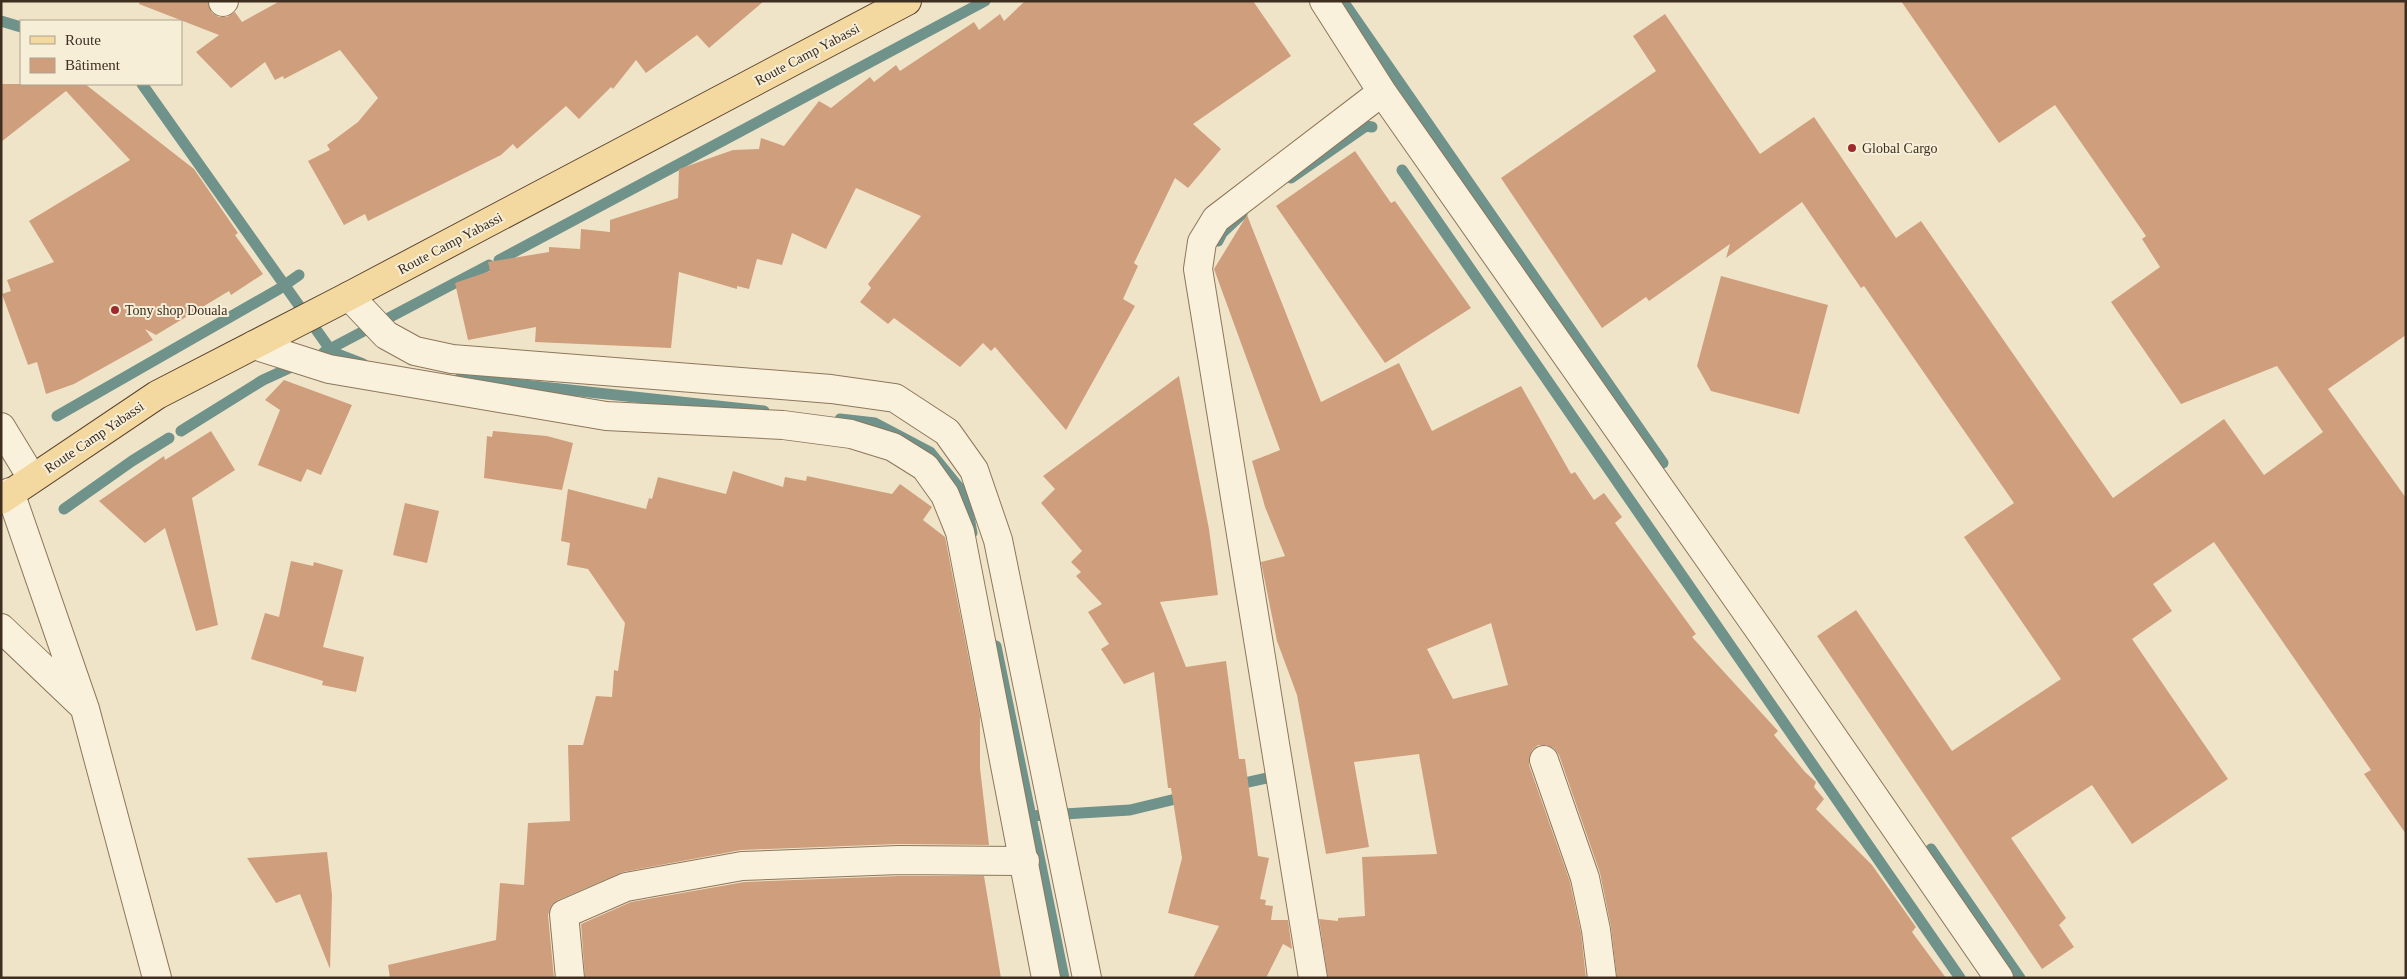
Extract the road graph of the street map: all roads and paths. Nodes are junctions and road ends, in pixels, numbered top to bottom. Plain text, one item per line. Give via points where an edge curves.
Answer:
1 (907, 1) edge
2 (1324, 1) edge
3 (1382, 92) junction
4 (341, 300) junction
5 (254, 345) junction
6 (1, 427) edge
7 (14, 490) edge
8 (1, 628) edge
9 (86, 709) junction
10 (1544, 760) dead end
11 (1025, 861) junction
12 (157, 978) edge
13 (570, 978) edge
14 (1046, 978) edge
15 (1087, 978) edge
16 (1313, 978) edge
17 (1602, 978) edge
18 (1998, 978) edge

1 - 4 main road, Route Camp Yabassi
2 - 3 street
3 - 16 street via 1216,220 1202,242 1198,269
3 - 18 street via 1762,634
4 - 5 main road, Route Camp Yabassi
4 - 15 street via 386,335 415,351 452,359 831,389 895,398 947,432 974,470 998,540
5 - 7 main road, Route Camp Yabassi via 157,395
5 - 11 street via 329,369 606,416 783,425 851,434 893,447 926,468 946,494 960,532
6 - 7 street
7 - 9 street
8 - 9 street
9 - 12 street
10 - 17 street via 1585,878
11 - 13 street via 899,860 742,866 626,887 564,914
11 - 14 street

